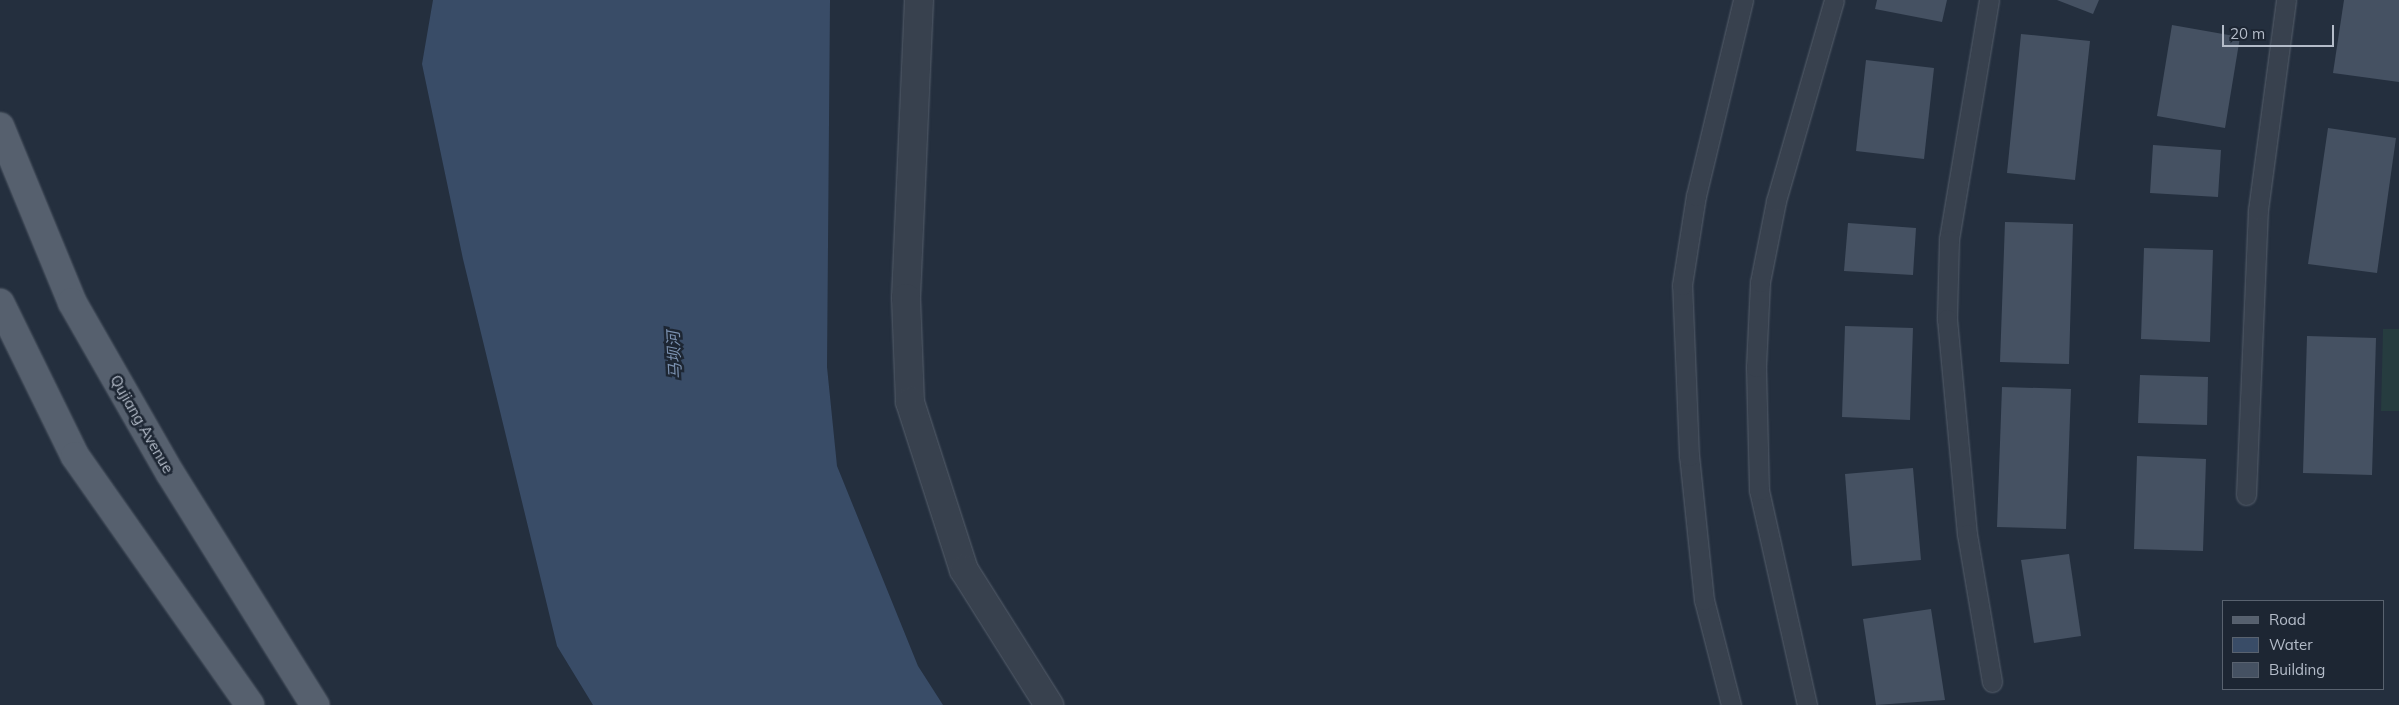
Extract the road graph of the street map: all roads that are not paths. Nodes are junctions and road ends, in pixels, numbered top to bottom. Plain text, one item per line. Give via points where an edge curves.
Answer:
1 (919, 0) edge
2 (1743, 0) edge
3 (1834, 0) edge
4 (1989, 0) edge
5 (2286, 0) edge
6 (0, 127) edge
7 (0, 303) edge
8 (2246, 495) dead end
9 (1992, 682) dead end
10 (250, 705) edge
11 (314, 705) edge
12 (1050, 705) edge
13 (1731, 705) edge
14 (1807, 705) edge

1 - 12 street via 906,298 910,402 964,570
2 - 13 lane via 1696,196 1682,285 1689,456 1704,600
3 - 14 lane via 1776,201 1760,282 1756,367 1759,490
4 - 9 lane via 1949,240 1947,319 1955,437
5 - 8 lane via 2258,210
6 - 11 main road, Qujiang Avenue via 72,302 170,473
7 - 10 main road via 75,456

